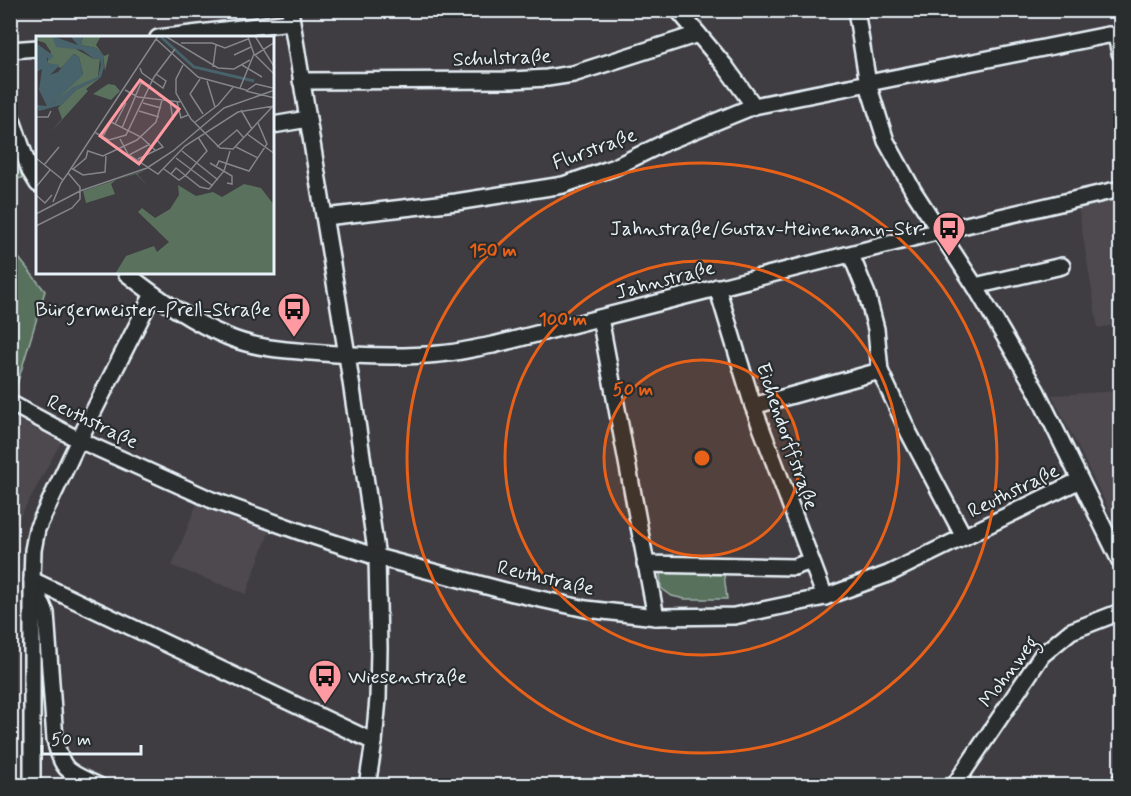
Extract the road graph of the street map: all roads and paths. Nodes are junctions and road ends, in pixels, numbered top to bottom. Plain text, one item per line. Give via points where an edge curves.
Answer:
1 (678, 10) edge
2 (856, 10) edge
3 (290, 16) edge
4 (698, 34) junction
5 (170, 36) edge
6 (36, 48) edge
7 (10, 50) edge
8 (1120, 53) edge
9 (301, 81) junction
10 (868, 84) junction
11 (754, 106) junction
12 (10, 114) edge
13 (308, 118) junction
14 (274, 125) edge
15 (35, 175) edge
16 (1120, 189) edge
17 (325, 217) junction
18 (940, 231) junction
19 (851, 255) junction
20 (1062, 266) dead end
21 (127, 274) edge
22 (975, 286) junction
23 (717, 287) junction
24 (153, 294) junction
25 (600, 318) junction
26 (347, 355) junction
27 (880, 371) junction
28 (10, 404) edge
29 (753, 406) junction
30 (79, 440) junction
31 (1080, 480) junction
32 (964, 537) junction
33 (377, 557) junction
34 (811, 561) junction
35 (1120, 561) edge
36 (645, 564) junction
37 (32, 580) junction
38 (825, 597) junction
39 (1120, 612) edge
40 (656, 617) junction
41 (374, 742) junction
42 (1120, 782) edge
43 (32, 786) edge
44 (99, 786) edge
45 (366, 786) edge
46 (954, 786) edge
47 (1118, 786) edge

1 - 4 street
2 - 10 street
3 - 5 street
3 - 9 street
4 - 9 street, Schulstraße via 573,74 547,78
4 - 11 street
6 - 7 street
8 - 10 street, Flurstraße via 1116,36 1108,35
9 - 13 street
10 - 11 street, Flurstraße
10 - 18 street via 886,141
11 - 17 street, Flurstraße via 563,184 456,202
12 - 15 street
13 - 14 street
13 - 17 street
16 - 18 street, Jahnstraße
17 - 26 street
18 - 19 street, Jahnstraße
18 - 22 street
19 - 23 street, Jahnstraße
19 - 27 street via 876,330
20 - 22 street
21 - 24 street, Jahnstraße
22 - 31 street via 1036,390
23 - 25 street, Jahnstraße
23 - 29 street, Eichendorffstraße
24 - 26 street, Jahnstraße via 228,337 260,346
24 - 30 street
25 - 26 street, Jahnstraße via 441,354
25 - 36 street
26 - 33 street
27 - 29 street
27 - 32 street
28 - 30 street, Reuthstraße
29 - 34 street, Eichendorffstraße
30 - 33 street, Reuthstraße via 212,500
30 - 37 street via 37,529
31 - 32 street, Reuthstraße
31 - 35 street
32 - 38 street, Reuthstraße via 888,574
33 - 40 street, Reuthstraße via 586,609
33 - 41 street via 379,648
34 - 36 street via 794,567
34 - 38 street, Eichendorffstraße
36 - 40 street
37 - 41 street
37 - 43 street
37 - 44 street via 46,613 59,760 66,769
38 - 40 street, Reuthstraße via 734,616
39 - 46 street, Mohnweg via 1071,631 1042,655
41 - 45 street
42 - 47 street

